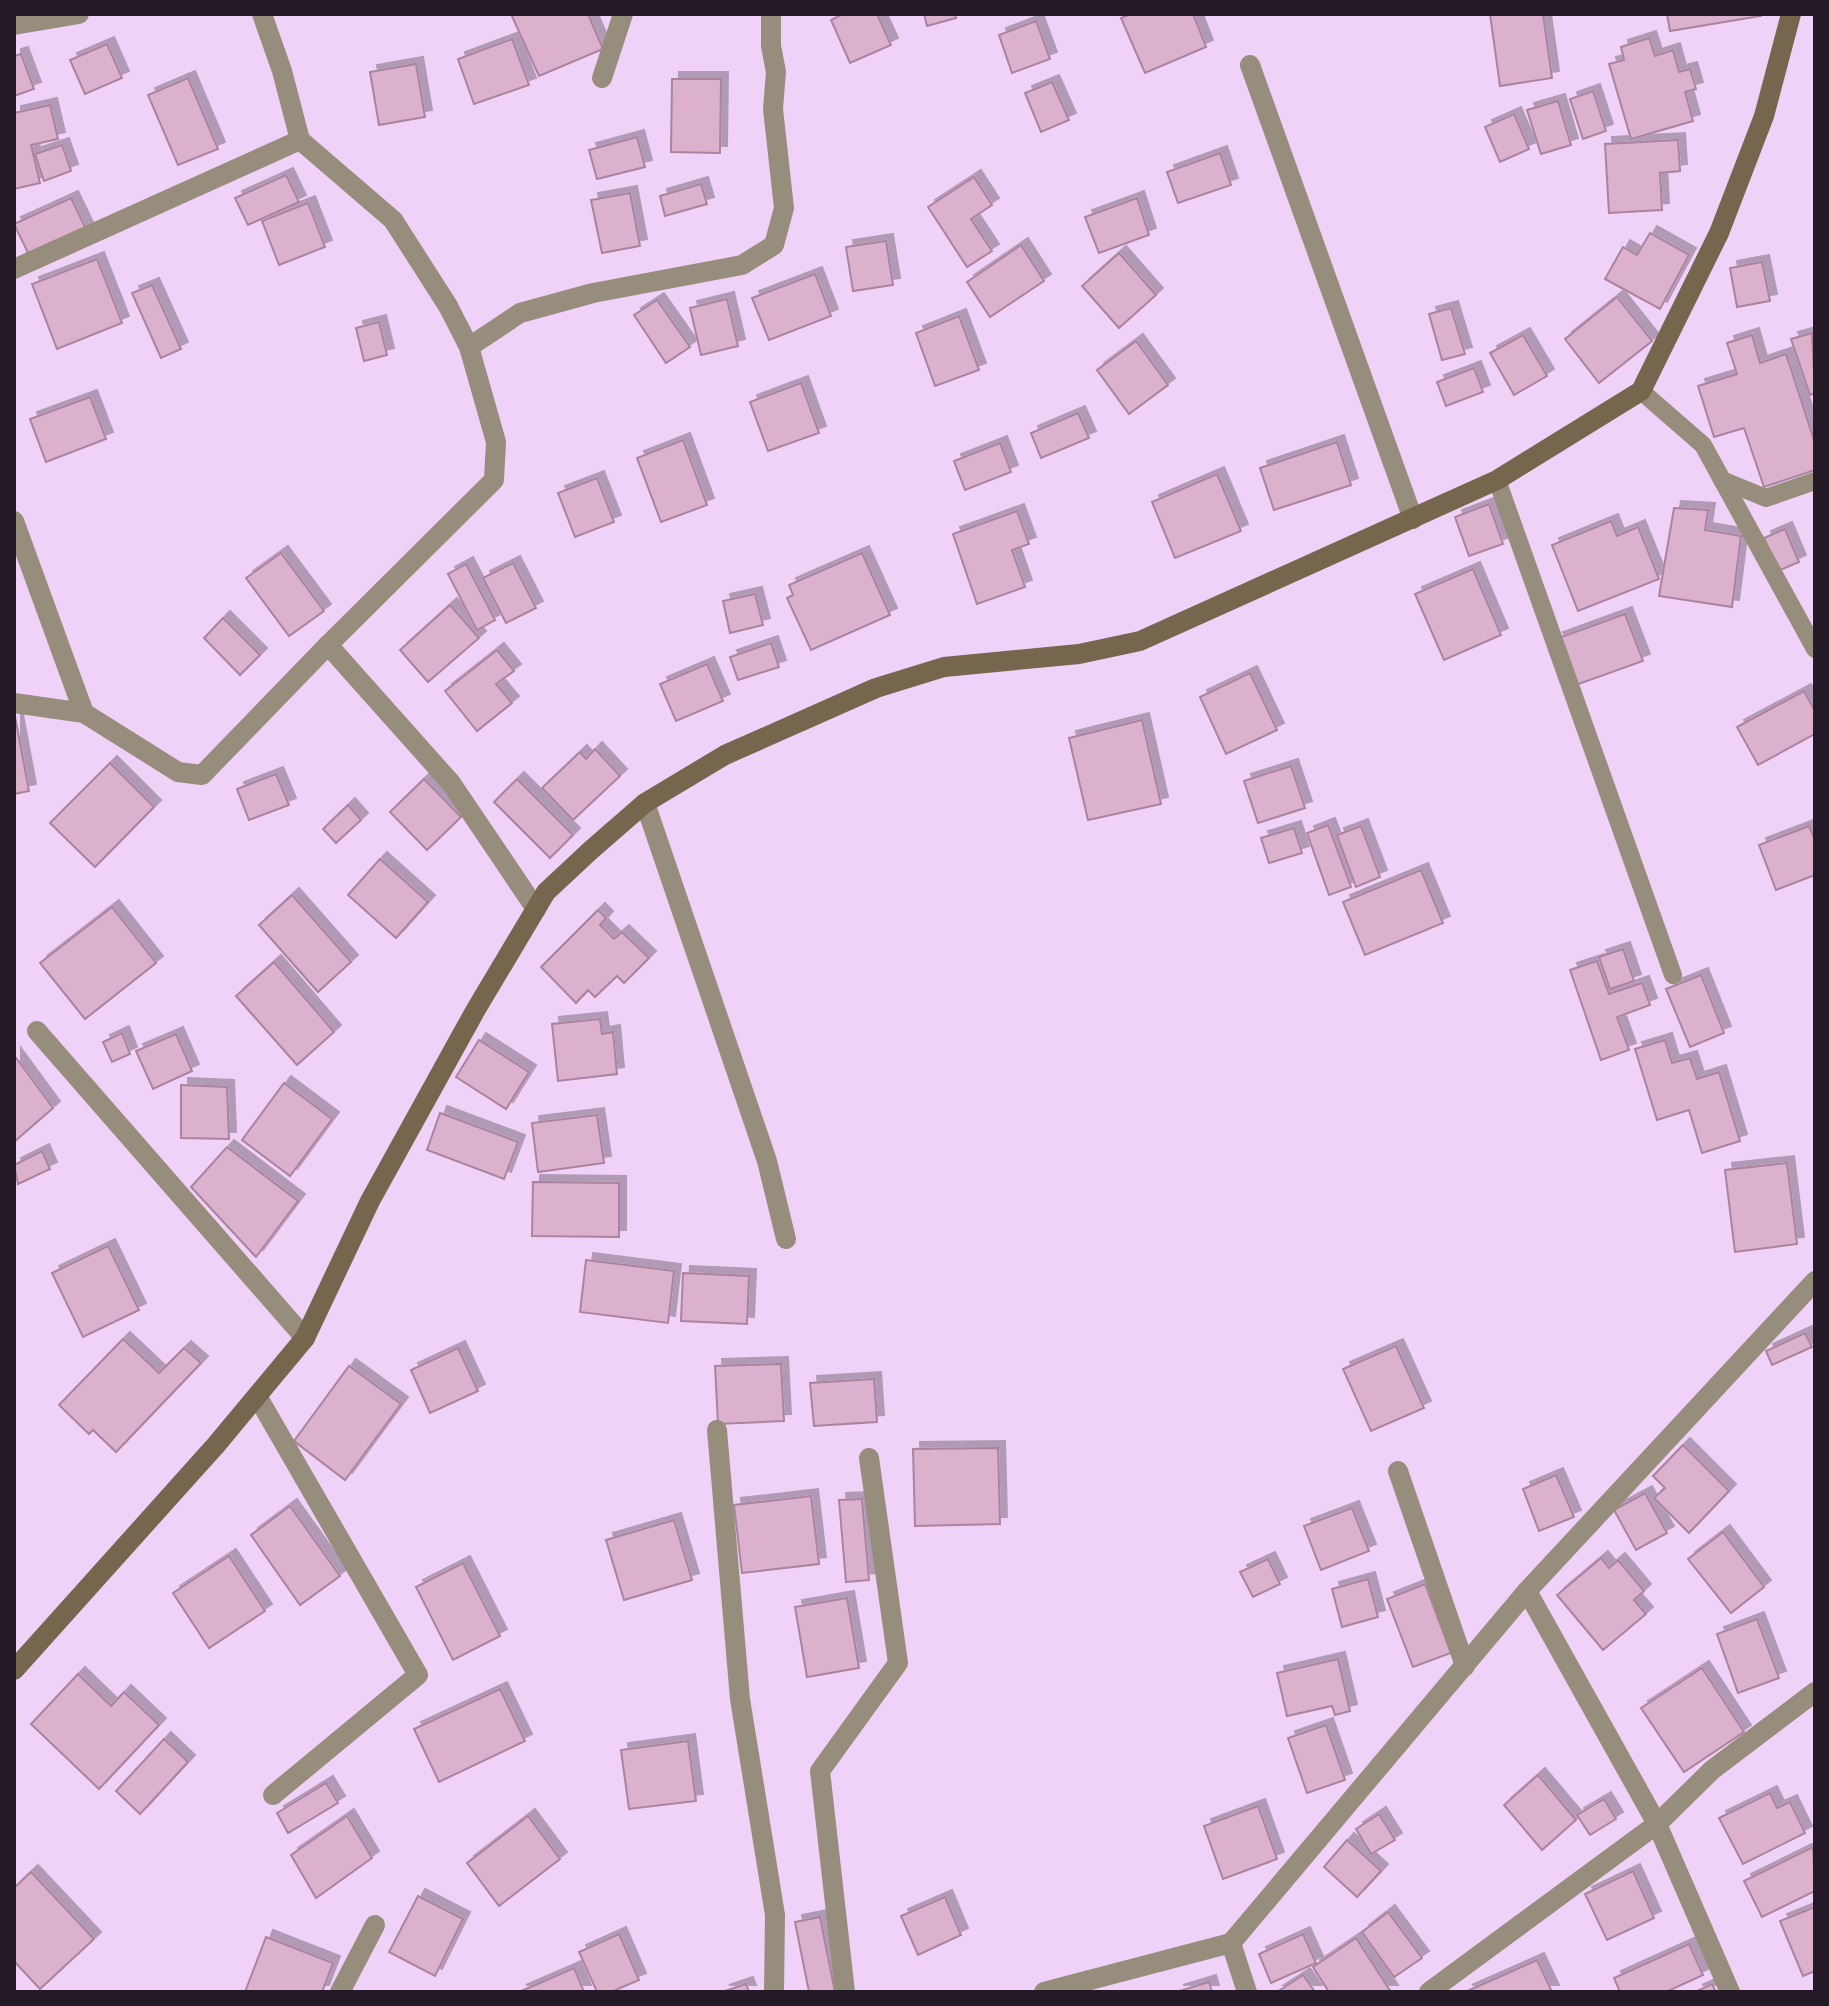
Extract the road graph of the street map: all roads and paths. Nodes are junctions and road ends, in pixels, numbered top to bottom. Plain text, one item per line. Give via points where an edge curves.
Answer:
1 (79, 14) edge
2 (262, 14) edge
3 (623, 14) edge
4 (771, 14) edge
5 (1791, 14) edge
6 (14, 25) edge
7 (1250, 65) dead end
8 (602, 78) dead end
9 (300, 140) junction
10 (14, 269) edge
11 (469, 347) junction
12 (1641, 391) junction
13 (1497, 480) junction
14 (1722, 480) junction
15 (1815, 481) edge
16 (1413, 519) junction
17 (14, 521) edge
18 (328, 645) junction
19 (1815, 649) edge
20 (14, 703) edge
21 (84, 713) junction
22 (645, 803) junction
23 (536, 909) junction
24 (1673, 975) dead end
25 (37, 1031) dead end
26 (786, 1239) dead end
27 (1815, 1281) edge
28 (305, 1338) junction
29 (257, 1396) junction
30 (717, 1430) dead end
31 (869, 1458) dead end
32 (1398, 1471) dead end
33 (1527, 1591) junction
34 (1465, 1666) junction
35 (14, 1670) edge
36 (1815, 1692) edge
37 (273, 1795) dead end
38 (1657, 1824) junction
39 (375, 1925) dead end
40 (1231, 1943) junction
41 (340, 1992) edge
42 (774, 1992) edge
43 (845, 1992) edge
44 (1044, 1992) edge
45 (1247, 1992) edge
46 (1429, 1992) edge
47 (1730, 1992) edge

1 - 6 street
2 - 9 street
3 - 8 street
4 - 11 street via 773,109 784,208 774,245 742,265 593,293 520,313
5 - 12 main road via 1764,116 1719,233
7 - 16 street
9 - 10 street
9 - 11 street via 393,220
11 - 18 street via 496,442 494,480
12 - 13 main road
12 - 14 lane via 1703,445
13 - 16 main road
13 - 24 lane
14 - 15 lane via 1766,498
14 - 19 lane
16 - 22 main road via 1140,641 1079,654 944,667 876,688 725,755
17 - 21 street
18 - 21 street via 202,775 178,772
18 - 23 street via 451,783
20 - 21 street
22 - 23 main road via 546,892
22 - 26 street via 767,1161
23 - 28 main road via 370,1201
25 - 28 street
27 - 33 street
28 - 29 main road
29 - 35 main road
29 - 37 street via 418,1675
30 - 42 street via 740,1699 775,1915
31 - 43 street via 898,1663 820,1771
32 - 34 street
33 - 34 street
33 - 38 street
34 - 40 street
36 - 38 street via 1712,1770
38 - 46 street
38 - 47 street
39 - 41 street
40 - 44 street
40 - 45 street

